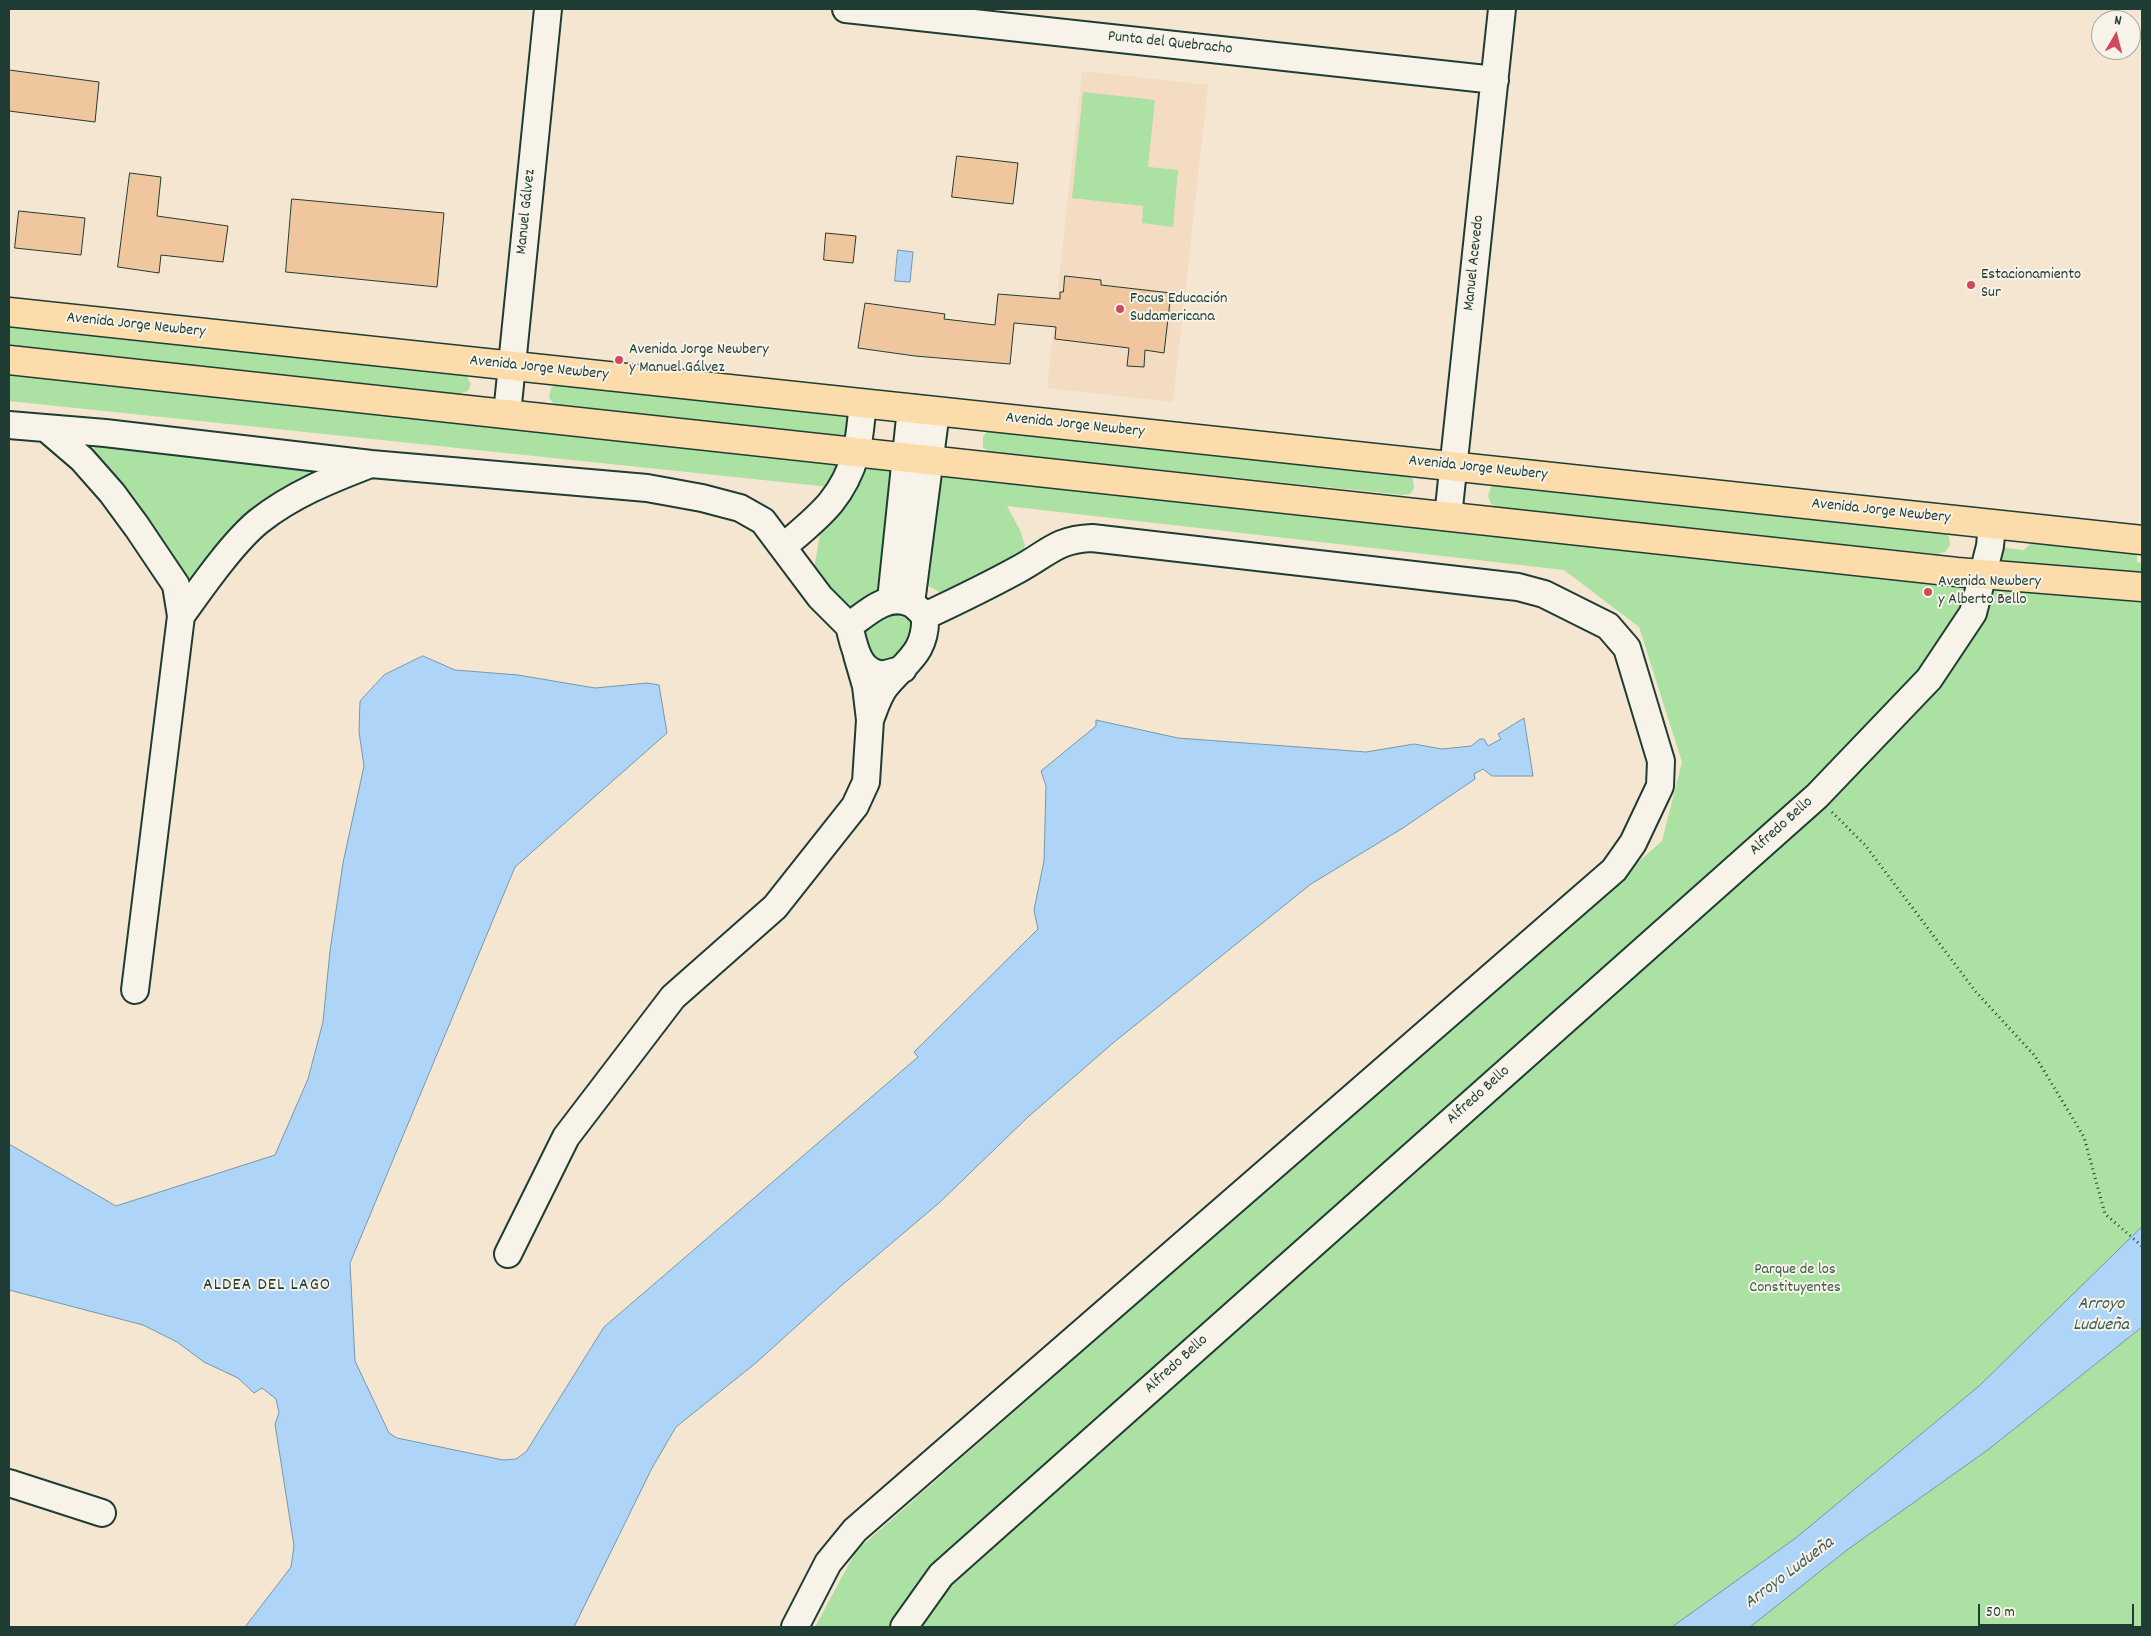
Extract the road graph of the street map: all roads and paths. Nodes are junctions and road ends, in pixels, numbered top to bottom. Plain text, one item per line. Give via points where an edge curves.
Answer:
1 (548, 9) edge
2 (846, 9) edge
3 (1502, 9) edge
4 (1495, 80) junction
5 (9, 312) edge
6 (9, 360) edge
7 (511, 366) junction
8 (863, 403) junction
9 (923, 410) junction
10 (507, 414) junction
11 (9, 425) edge
12 (47, 429) junction
13 (856, 452) junction
14 (917, 459) junction
15 (371, 464) junction
16 (1454, 466) junction
17 (1448, 517) junction
18 (1992, 524) junction
19 (2142, 540) edge
20 (784, 546) junction
21 (1983, 575) junction
22 (2142, 587) edge
23 (909, 606) junction
24 (181, 616) junction
25 (849, 626) junction
26 (857, 655) junction
27 (903, 669) junction
28 (870, 720) junction
29 (1817, 796) junction
30 (135, 990) dead end
31 (2142, 1246) edge
32 (508, 1254) dead end
33 (9, 1483) edge
34 (102, 1513) dead end
35 (795, 1627) edge
36 (904, 1627) edge

1 - 7 street, Manuel Gálvez
2 - 4 street, Punta del Quebracho
3 - 4 street, Manuel Acevedo
4 - 16 street, Manuel Acevedo
5 - 7 main road, Avenida Jorge Newbery
6 - 10 main road
7 - 8 main road, Avenida Jorge Newbery
7 - 10 street, Manuel Gálvez
8 - 9 main road, Avenida Jorge Newbery
8 - 13 street
9 - 14 street
9 - 16 main road, Avenida Jorge Newbery
10 - 13 main road
11 - 12 street
12 - 15 street
12 - 24 street via 82,459 137,527 176,585
13 - 14 main road
13 - 20 street via 841,489 824,512
14 - 17 main road
14 - 23 street
15 - 20 street via 648,488 702,498 740,508 763,521
15 - 24 street via 324,482 258,522 235,546
16 - 17 street, Manuel Acevedo
16 - 18 main road, Avenida Jorge Newbery
17 - 21 main road
18 - 19 main road, Avenida Jorge Newbery
18 - 21 street, Alfredo Bello
20 - 25 street via 820,597
21 - 22 main road
21 - 29 street, Alfredo Bello via 1974,613 1929,679
23 - 25 street via 875,608
23 - 27 street via 926,631 919,650
23 - 35 street via 1022,568 1058,544 1076,538 1518,587 1544,594 1608,626 1627,648 1661,761 1660,786 1633,843 1614,870 855,1530 828,1563
24 - 30 street
25 - 26 street
26 - 27 street via 868,670 881,674
26 - 28 street via 866,686
27 - 28 street via 883,689
28 - 32 street via 866,782 855,806 775,907 673,997 566,1137
29 - 31 path via 1864,845 1976,992 2035,1056 2084,1137 2105,1214
29 - 36 street, Alfredo Bello via 941,1575
33 - 34 street

